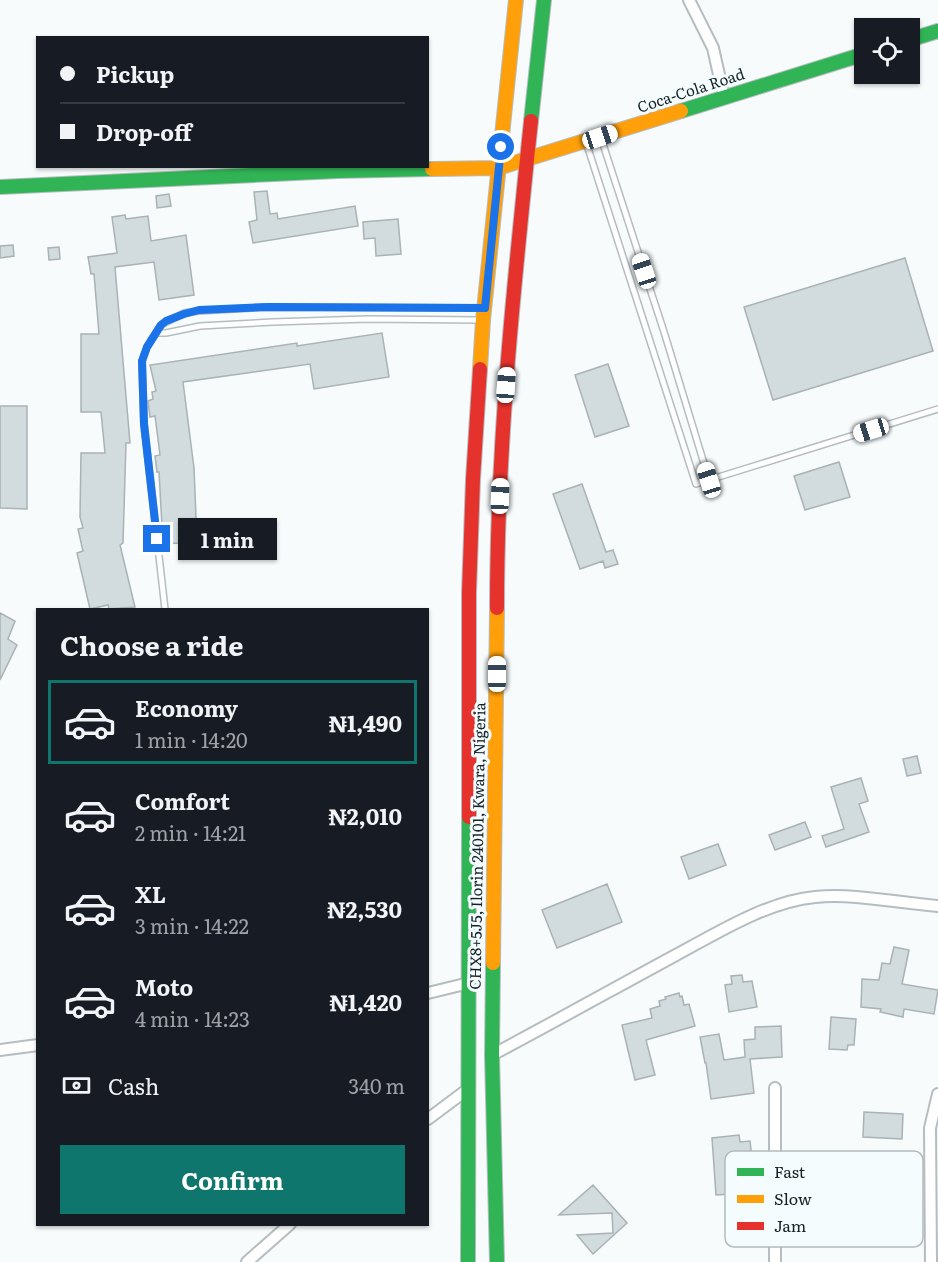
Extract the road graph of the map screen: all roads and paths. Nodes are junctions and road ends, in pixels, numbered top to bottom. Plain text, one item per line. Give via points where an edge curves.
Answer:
1 (516, 0) edge
2 (544, 0) edge
3 (689, 0) edge
4 (938, 31) edge
5 (920, 37) edge
6 (854, 57) edge
7 (724, 97) junction
8 (600, 137) junction
9 (586, 141) junction
10 (528, 160) junction
11 (498, 168) junction
12 (0, 187) edge
13 (484, 314) junction
14 (156, 333) junction
15 (938, 409) edge
16 (709, 480) junction
17 (165, 608) edge
18 (938, 906) edge
19 (470, 983) junction
20 (429, 993) edge
21 (36, 1045) edge
22 (0, 1050) edge
23 (492, 1055) junction
24 (775, 1088) dead end
25 (468, 1089) junction
26 (938, 1094) edge
27 (429, 1118) edge
28 (775, 1151) edge
29 (288, 1226) edge
30 (247, 1262) edge
31 (468, 1262) edge
32 (496, 1262) edge
33 (931, 1262) edge

1 - 11 main road, CHX8+5J5, Ilorin 240101, Kwara, Nigeria
2 - 10 main road, CHX8+5J5, Ilorin 240101, Kwara, Nigeria
3 - 7 street via 713,48
4 - 5 main road
6 - 7 main road, Coca-Cola Road
7 - 8 main road, Coca-Cola Road
8 - 9 main road, Coca-Cola Road
8 - 16 lane
9 - 10 main road, Coca-Cola Road
9 - 16 lane via 696,484
10 - 11 main road, Coca-Cola Road
10 - 23 main road, CHX8+5J5, Ilorin 240101, Kwara, Nigeria via 511,309 501,475
11 - 12 main road, Coca-Cola Road via 338,171
11 - 13 main road, CHX8+5J5, Ilorin 240101, Kwara, Nigeria
13 - 14 lane via 200,326
13 - 14 lane via 268,307 199,310 166,321
13 - 19 main road, CHX8+5J5, Ilorin 240101, Kwara, Nigeria via 469,593
14 - 17 lane via 142,361 144,424
15 - 16 lane
18 - 23 street via 888,899 817,897 746,917
19 - 20 street
19 - 25 main road, CHX8+5J5, Ilorin 240101, Kwara, Nigeria
21 - 22 street
23 - 32 main road, CHX8+5J5, Ilorin 240101, Kwara, Nigeria
24 - 28 street
25 - 27 street
25 - 31 main road, CHX8+5J5, Ilorin 240101, Kwara, Nigeria
26 - 33 street via 930,1128
29 - 30 street

